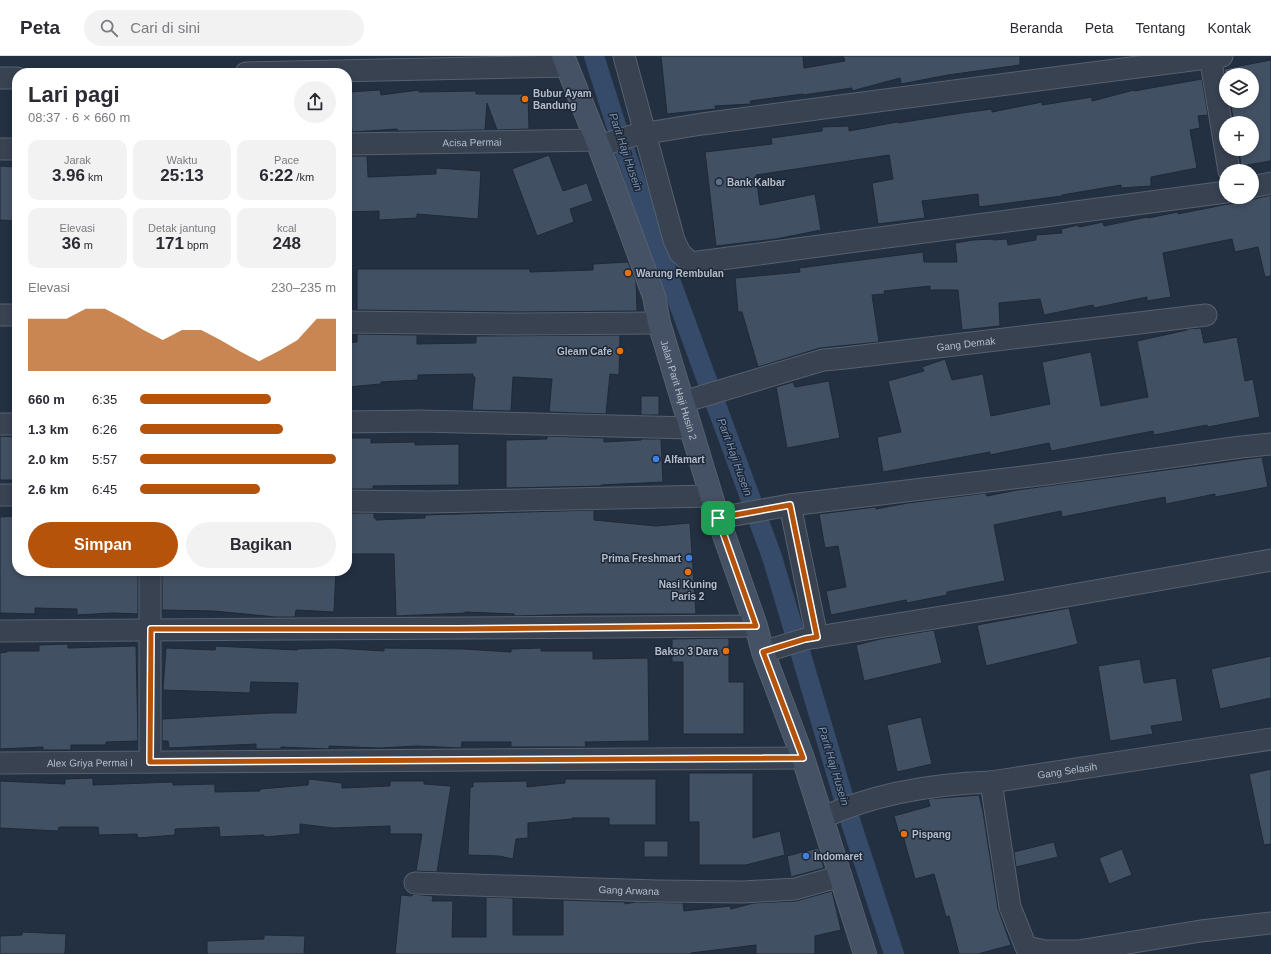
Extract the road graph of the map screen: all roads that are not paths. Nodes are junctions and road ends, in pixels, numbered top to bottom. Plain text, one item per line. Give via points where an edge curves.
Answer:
1 (624, 56) edge
2 (1214, 57) edge
3 (565, 61) edge
4 (352, 69) edge
5 (0, 78) edge
6 (12, 78) edge
7 (640, 134) junction
8 (601, 143) junction
9 (352, 144) edge
10 (0, 149) edge
11 (12, 149) edge
12 (1228, 164) edge
13 (1271, 183) edge
14 (1259, 186) edge
15 (1219, 193) edge
16 (0, 315) edge
17 (12, 315) edge
18 (1206, 315) dead end
19 (352, 322) edge
20 (659, 323) junction
21 (690, 400) junction
22 (352, 422) edge
23 (0, 424) edge
24 (12, 424) edge
25 (690, 428) junction
26 (1271, 444) edge
27 (0, 495) edge
28 (12, 495) edge
29 (711, 496) junction
30 (352, 501) edge
31 (790, 505) junction
32 (727, 516) junction
33 (1271, 560) edge
34 (150, 576) edge
35 (756, 626) junction
36 (151, 629) junction
37 (0, 631) edge
38 (811, 638) junction
39 (772, 649) junction
40 (1271, 740) edge
41 (803, 758) junction
42 (150, 762) junction
43 (0, 763) edge
44 (991, 782) junction
45 (830, 814) junction
46 (841, 876) junction
47 (415, 883) dead end
48 (1271, 923) edge
49 (865, 954) edge

1 - 7 street
2 - 7 street, Acisa Permai
2 - 12 street
3 - 4 street
3 - 8 street, Jalan Parit Haji Husin 2
5 - 6 street
7 - 8 street, Acisa Permai
7 - 15 street via 674,240 680,253 691,263
8 - 9 street, Acisa Permai
8 - 20 street, Jalan Parit Haji Husin 2 via 654,296
10 - 11 street
13 - 14 street
16 - 17 street
18 - 21 street, Gang Demak via 823,360
19 - 20 street
20 - 21 street, Jalan Parit Haji Husin 2
21 - 25 street, Jalan Parit Haji Husin 2
22 - 25 street via 421,421
23 - 24 street
25 - 29 street, Jalan Parit Haji Husin 2
26 - 31 street
27 - 28 street
29 - 30 street via 429,502
29 - 32 street, Jalan Parit Haji Husin 2
31 - 32 street
31 - 38 street
32 - 35 street, Jalan Parit Haji Husin 2
33 - 38 street
34 - 36 street
35 - 36 street
35 - 39 street, Jalan Parit Haji Husin 2
36 - 37 street
36 - 42 street
38 - 39 street
39 - 41 street, Jalan Parit Haji Husin 2
40 - 44 street, Gang Selasih
41 - 42 street, Alex Griya Permai I
41 - 45 street, Jalan Parit Haji Husin 2
42 - 43 street, Alex Griya Permai I
44 - 45 street, Gang Selasih via 962,783 905,791 864,801
44 - 48 street via 1010,908 1026,946 1045,951 1078,951
45 - 46 street, Jalan Parit Haji Husin 2
46 - 47 street, Gang Arwana via 795,889 742,892
46 - 49 street, Jalan Parit Haji Husin 2

